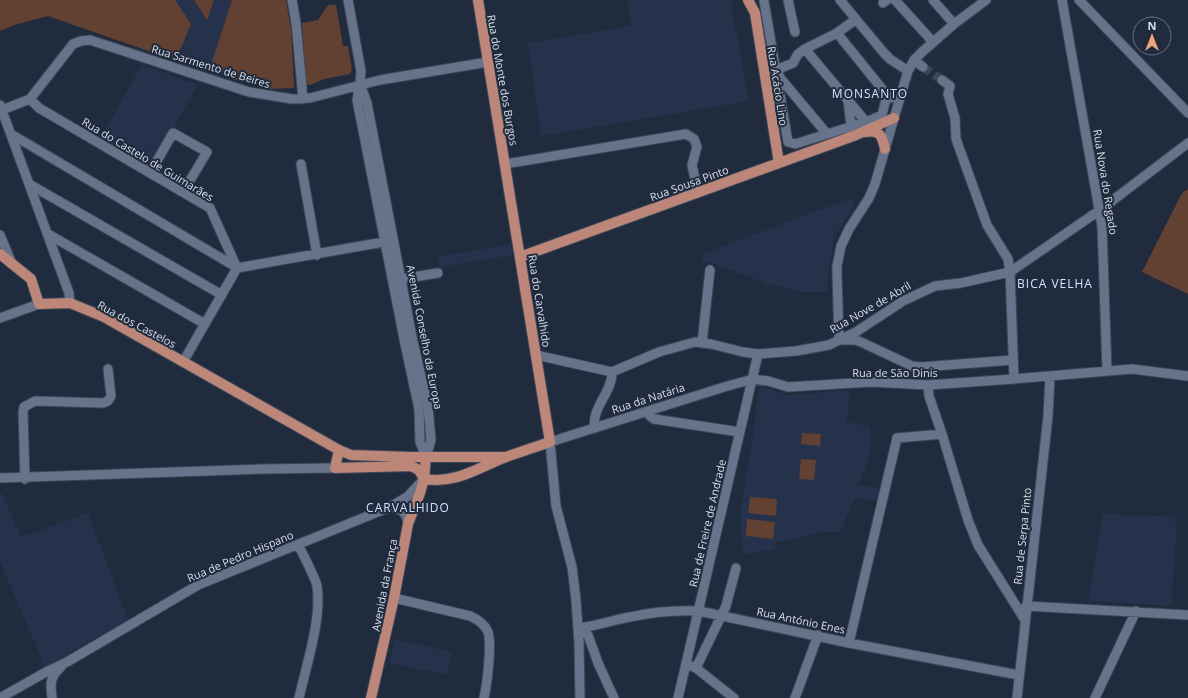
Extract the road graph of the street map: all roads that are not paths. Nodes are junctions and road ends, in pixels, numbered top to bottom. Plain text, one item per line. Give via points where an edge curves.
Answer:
1 (292, 0) edge
2 (348, 0) edge
3 (478, 0) edge
4 (748, 0) edge
5 (761, 0) edge
6 (788, 0) edge
7 (840, 0) edge
8 (895, 0) edge
9 (933, 0) edge
10 (986, 0) edge
11 (1062, 0) edge
12 (1079, 0) edge
13 (755, 13) junction
14 (855, 20) junction
15 (954, 24) junction
16 (795, 32) dead end
17 (837, 33) junction
18 (933, 42) junction
19 (805, 49) junction
20 (914, 60) junction
21 (488, 62) junction
22 (923, 67) tunnel mouth
23 (776, 70) junction
24 (908, 72) junction
25 (942, 80) tunnel mouth
26 (360, 84) junction
27 (887, 95) junction
28 (30, 99) junction
29 (303, 99) junction
30 (848, 100) junction
31 (898, 103) junction
32 (1, 107) edge
33 (1188, 113) edge
34 (894, 118) junction
35 (851, 126) junction
36 (866, 126) junction
37 (11, 134) junction
38 (827, 134) junction
39 (1188, 143) edge
40 (885, 149) junction
41 (779, 163) junction
42 (301, 164) dead end
43 (505, 164) junction
44 (150, 173) junction
45 (29, 184) junction
46 (183, 192) junction
47 (698, 193) junction
48 (1100, 210) junction
49 (48, 234) junction
50 (0, 235) edge
51 (389, 241) junction
52 (0, 254) edge
53 (317, 255) junction
54 (520, 257) junction
55 (12, 264) junction
56 (237, 268) junction
57 (710, 270) dead end
58 (1010, 272) junction
59 (438, 273) dead end
60 (401, 279) junction
61 (222, 295) junction
62 (70, 303) junction
63 (39, 304) junction
64 (0, 318) edge
65 (205, 324) junction
66 (839, 340) junction
67 (702, 343) junction
68 (758, 354) junction
69 (536, 355) junction
70 (1013, 360) junction
71 (183, 362) junction
72 (108, 369) dead end
73 (1107, 370) junction
74 (612, 372) junction
75 (1050, 376) junction
76 (1188, 376) edge
77 (753, 378) junction
78 (1014, 379) junction
79 (928, 385) junction
80 (648, 411) junction
81 (595, 428) junction
82 (740, 432) junction
83 (942, 434) junction
84 (550, 442) junction
85 (339, 450) junction
86 (350, 455) junction
87 (426, 457) junction
88 (505, 457) junction
89 (335, 468) junction
90 (348, 468) junction
91 (0, 478) edge
92 (25, 479) junction
93 (424, 479) junction
94 (390, 507) junction
95 (408, 524) junction
96 (298, 544) junction
97 (736, 568) dead end
98 (394, 598) junction
99 (1026, 606) junction
100 (699, 611) junction
101 (1136, 611) junction
102 (1188, 615) edge
103 (722, 616) junction
104 (1025, 620) junction
105 (578, 628) junction
106 (818, 635) junction
107 (849, 642) junction
108 (67, 662) junction
109 (685, 664) junction
110 (696, 668) junction
111 (1019, 676) junction
112 (0, 698) edge
113 (52, 698) edge
114 (298, 698) edge
115 (371, 698) edge
116 (484, 698) edge
117 (580, 698) edge
118 (614, 698) edge
119 (678, 698) edge
120 (734, 698) edge
121 (794, 698) edge
122 (1016, 698) edge
123 (1095, 698) edge

1 - 29 street
2 - 26 street, Avenida Conselho da Europa
3 - 21 main road, Rua do Monte dos Burgos
4 - 13 main road, Rua Acácio Lino
5 - 13 main road, Rua Acácio Lino
5 - 23 street
6 - 16 street
7 - 14 street
8 - 18 street
9 - 15 street
10 - 15 street
11 - 48 street, Rua Nova do Regado
12 - 33 street
13 - 41 main road, Rua Acácio Lino
14 - 17 street
14 - 24 street via 890,59
15 - 18 street
17 - 19 street
17 - 27 street
18 - 20 street
19 - 23 street via 798,54 793,63
19 - 30 street
20 - 22 street
20 - 24 street
21 - 26 street, Rua Sarmento de Beires
21 - 43 main road, Rua do Monte dos Burgos
23 - 38 street
23 - 38 street via 788,142 795,144
24 - 31 street
25 - 58 street via 950,86 948,94 955,118 956,139 987,225 1008,259
26 - 29 street, Rua Sarmento de Beires
26 - 51 street, Avenida Conselho da Europa via 357,100
27 - 31 street
27 - 36 street via 882,115
28 - 29 street, Rua Sarmento de Beires via 73,44 90,40 249,92
28 - 32 street
28 - 44 street, Rua do Castelo de Guimarães via 39,108
30 - 35 street
30 - 36 street
31 - 34 street
32 - 37 street
34 - 36 main road, Rua Sousa Pinto
34 - 40 street
35 - 36 street
35 - 38 street
36 - 40 main road via 883,139
36 - 41 main road, Rua Sousa Pinto
37 - 45 street
37 - 56 street
39 - 48 street, Rua Nove de Abril
40 - 66 street via 869,198 841,246 837,270
41 - 47 main road, Rua Sousa Pinto
42 - 53 street
43 - 47 street via 686,134 694,139 697,147 692,165
43 - 54 main road, Rua do Carvalhido
44 - 46 street, Rua do Castelo de Guimarães
44 - 46 street via 173,133 207,152
45 - 49 street
45 - 61 street
46 - 56 street, Rua do Castelo de Guimarães via 210,208
47 - 54 main road, Rua Sousa Pinto
48 - 58 street, Rua Nove de Abril
48 - 73 street, Rua Nova do Regado
49 - 62 street via 69,293
49 - 65 street
50 - 55 street
51 - 53 street
51 - 60 street, Avenida Conselho da Europa
51 - 87 street, Avenida Conselho da Europa via 405,344 419,409 420,442
52 - 55 main road
53 - 56 street
54 - 69 main road, Rua do Carvalhido
55 - 63 main road via 31,279
56 - 61 street
57 - 67 street
58 - 66 street, Rua Nove de Abril via 962,283 935,286 903,300 862,328
58 - 70 street
59 - 60 street
60 - 87 street, Avenida Conselho da Europa via 428,408 431,440
61 - 65 street
62 - 63 main road
62 - 71 main road, Rua dos Castelos via 104,317
63 - 64 street
65 - 71 street
66 - 68 street, Rua Nove de Abril via 829,345 796,351
66 - 70 street, Rua de São Dinis via 861,342 912,366
67 - 68 street, Rua Nove de Abril
67 - 74 street, Rua Nove de Abril via 695,342 659,352
68 - 77 street, Rua de Freire de Andrade
69 - 74 street
69 - 84 main road, Rua do Carvalhido
70 - 78 street
71 - 85 main road, Rua dos Castelos
72 - 92 street via 111,396 108,401 35,401 24,407
73 - 75 street, Rua de São Dinis
73 - 76 street, Rua de São Dinis via 1132,369
74 - 81 street via 611,383 594,418
75 - 78 street, Rua de São Dinis
75 - 99 street, Rua de Serpa Pinto via 1048,416
77 - 79 street, Rua de São Dinis via 788,387 871,382
77 - 80 street, Rua da Natária
77 - 82 street, Rua de Freire de Andrade
78 - 79 street, Rua de São Dinis
79 - 83 street via 928,396
80 - 81 street, Rua da Natária
80 - 82 street via 654,419
81 - 84 street, Rua da Natária
82 - 100 street, Rua de Freire de Andrade
83 - 104 street via 959,494 978,545
83 - 107 street via 897,438
84 - 88 main road
84 - 105 street via 556,506 572,567
85 - 86 main road, Rua dos Castelos
85 - 89 main road
86 - 87 main road
86 - 90 main road via 347,460
87 - 88 main road
87 - 93 main road, Avenida da França
88 - 93 main road via 480,470 449,480
89 - 90 main road
89 - 92 street
90 - 93 main road via 411,466 419,470
91 - 92 street
93 - 94 street, Rua de Pedro Hispano via 406,497
93 - 95 main road, Avenida da França
94 - 95 street via 403,511
94 - 96 street, Rua de Pedro Hispano
95 - 98 main road, Avenida da França
96 - 108 street, Rua de Pedro Hispano via 198,585
96 - 114 street via 317,585 318,604 316,626
97 - 103 street
98 - 115 main road, Avenida da França
98 - 116 street via 470,616 484,626 488,631 489,641
99 - 101 street
99 - 104 street, Rua de Serpa Pinto
100 - 103 street, Rua António Enes
100 - 105 street, Rua António Enes via 649,613
100 - 109 street, Rua de Freire de Andrade
101 - 102 street
101 - 123 street
103 - 106 street, Rua António Enes
103 - 110 street
104 - 111 street, Rua de Serpa Pinto
105 - 117 street
105 - 118 street via 588,635
106 - 107 street, Rua António Enes
106 - 121 street
107 - 111 street, Rua António Enes
108 - 112 street, Rua de Pedro Hispano
108 - 113 street, Rua de Pedro Hispano via 52,677
109 - 110 street
109 - 119 street, Rua de Freire de Andrade
110 - 120 street
111 - 122 street, Rua de Serpa Pinto

